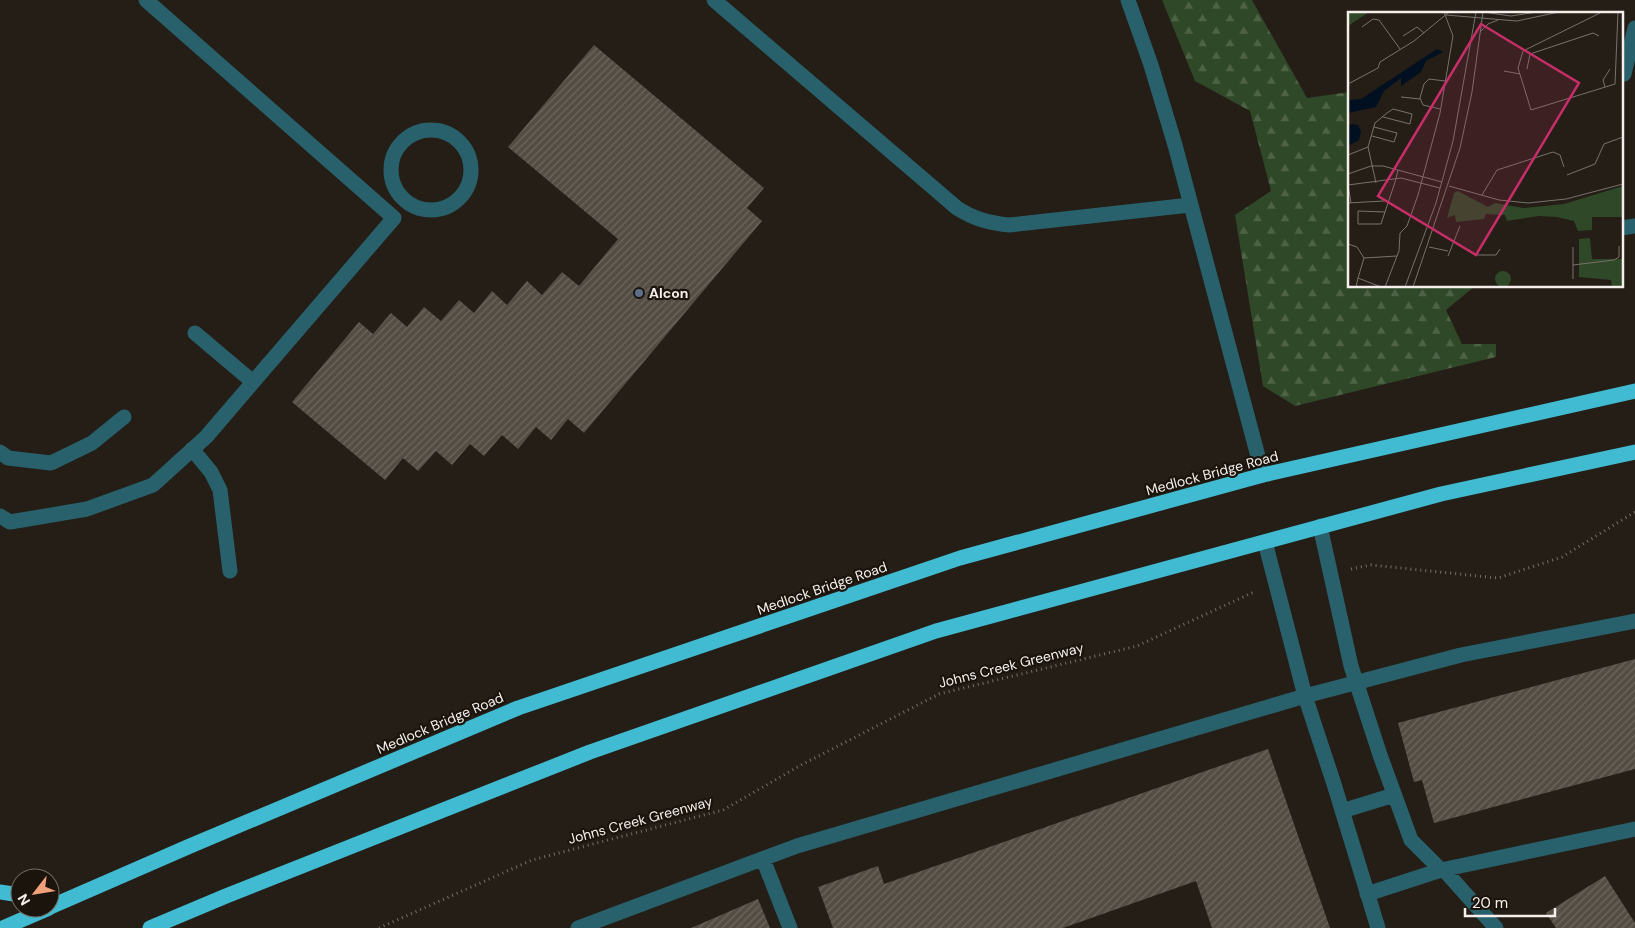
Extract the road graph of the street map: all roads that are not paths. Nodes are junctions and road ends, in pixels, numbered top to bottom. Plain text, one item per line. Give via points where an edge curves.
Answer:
1 (146, 0) edge
2 (714, 0) edge
3 (1128, 0) edge
4 (1635, 28) edge
5 (1624, 74) dead end
6 (409, 203) junction
7 (1190, 205) junction
8 (394, 218) junction
9 (1635, 226) edge
10 (1622, 228) edge
11 (196, 332) dead end
12 (253, 382) junction
13 (1635, 391) edge
14 (124, 417) dead end
15 (192, 449) junction
16 (0, 452) edge
17 (1635, 452) edge
18 (1263, 475) junction
19 (0, 516) edge
20 (1320, 526) junction
21 (1264, 542) junction
22 (230, 571) dead end
23 (1635, 621) edge
24 (1356, 683) junction
25 (1305, 696) junction
26 (1394, 795) junction
27 (1342, 811) junction
28 (1635, 830) edge
29 (764, 858) junction
30 (1441, 870) junction
31 (1367, 894) junction
32 (60, 899) edge
33 (67, 900) junction
34 (60, 903) edge
35 (26, 918) edge
36 (3, 928) edge
37 (150, 928) edge
38 (578, 928) edge
39 (790, 928) edge
40 (1378, 928) edge
41 (1496, 928) edge

1 - 8 lane
2 - 7 lane via 957,208 983,222 1009,225
3 - 7 lane via 1151,65
4 - 5 lane
6 - 6 lane via 421,208 447,206 466,189 471,163 458,140 446,132 421,131 409,136 393,157 391,170 394,182
6 - 8 lane
7 - 18 lane
8 - 12 lane
9 - 10 lane
11 - 12 lane
12 - 15 lane
13 - 18 highway, Medlock Bridge Road
14 - 16 lane via 92,444 51,463 8,458
15 - 19 lane via 152,485 87,509 10,522
15 - 22 lane via 212,472 220,490
17 - 20 highway via 1441,494
18 - 33 highway, Medlock Bridge Road via 960,558 518,708
20 - 21 highway
20 - 24 lane
21 - 25 lane
21 - 37 highway via 945,628 590,752
23 - 24 lane via 1461,655
24 - 25 lane
24 - 26 lane
25 - 27 lane
25 - 29 lane
26 - 27 lane
26 - 30 lane via 1411,840
27 - 31 lane
28 - 30 lane
29 - 38 lane
29 - 39 lane
30 - 31 lane
30 - 41 lane
31 - 40 lane
32 - 33 highway
33 - 34 highway, Medlock Bridge Road
35 - 36 highway, Medlock Bridge Road

